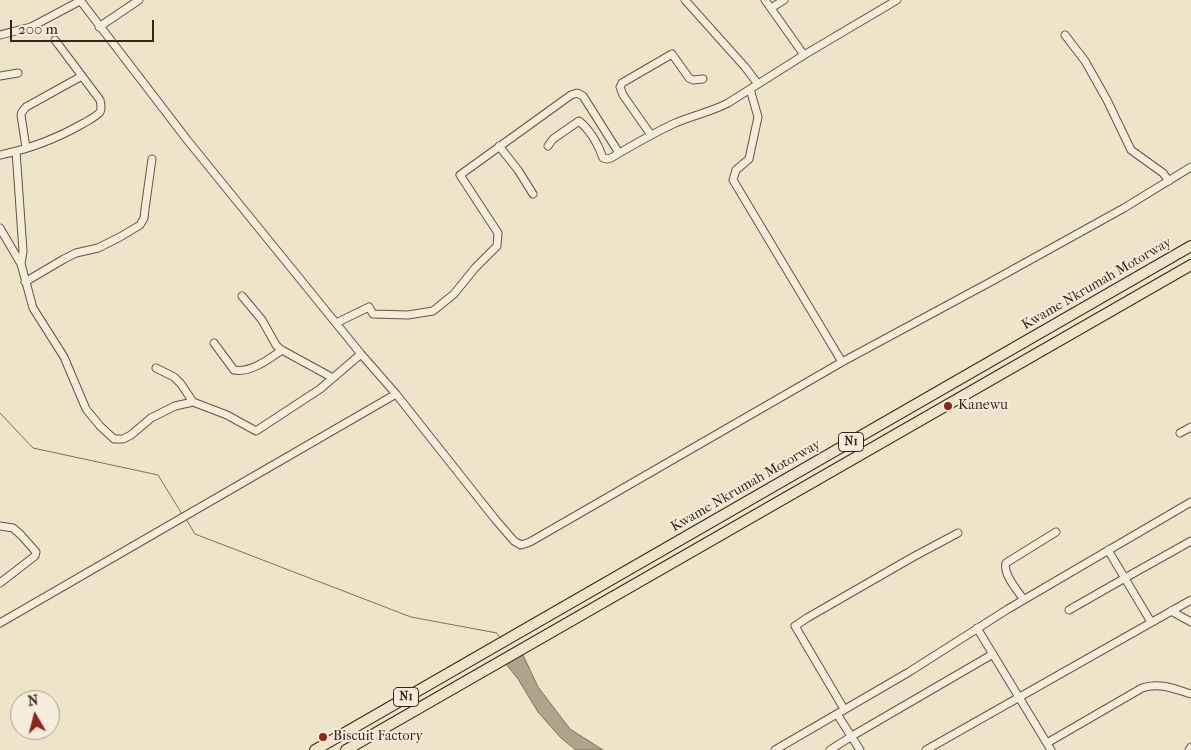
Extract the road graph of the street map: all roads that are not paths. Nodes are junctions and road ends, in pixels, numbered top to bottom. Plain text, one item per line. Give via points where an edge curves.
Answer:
1 (139, 0) edge
2 (685, 0) edge
3 (765, 0) edge
4 (784, 0) edge
5 (898, 0) edge
6 (80, 1) edge
7 (771, 8) junction
8 (99, 26) junction
9 (0, 35) edge
10 (1065, 36) dead end
11 (55, 40) dead end
12 (804, 55) junction
13 (18, 73) dead end
14 (0, 76) edge
15 (82, 76) junction
16 (703, 79) dead end
17 (758, 84) junction
18 (750, 89) junction
19 (651, 135) junction
20 (499, 146) junction
21 (548, 146) dead end
22 (26, 148) junction
23 (16, 151) junction
24 (619, 153) junction
25 (0, 155) edge
26 (152, 159) dead end
27 (1191, 167) edge
28 (1169, 181) junction
29 (533, 194) dead end
30 (0, 228) edge
31 (1191, 246) edge
32 (21, 264) junction
33 (1191, 264) edge
34 (25, 282) junction
35 (242, 296) dead end
36 (336, 323) junction
37 (214, 342) dead end
38 (282, 350) junction
39 (361, 354) junction
40 (842, 362) junction
41 (156, 368) dead end
42 (333, 378) junction
43 (396, 394) junction
44 (192, 402) junction
45 (1191, 427) edge
46 (1180, 433) dead end
47 (1191, 502) edge
48 (0, 526) edge
49 (1056, 532) dead end
50 (958, 533) dead end
51 (1191, 541) edge
52 (1108, 550) junction
53 (1125, 578) junction
54 (0, 583) edge
55 (1024, 600) junction
56 (1191, 600) edge
57 (1069, 610) dead end
58 (1171, 611) junction
59 (1151, 622) junction
60 (1191, 622) edge
61 (0, 623) edge
62 (977, 628) junction
63 (993, 654) junction
64 (1191, 694) edge
65 (1019, 697) junction
66 (844, 709) junction
67 (838, 714) junction
68 (852, 736) junction
69 (1046, 743) junction
70 (315, 750) edge
71 (346, 750) edge
72 (775, 750) edge
73 (830, 750) edge
74 (860, 750) edge
75 (926, 750) edge
76 (1051, 750) edge

1 - 8 street
2 - 17 street
3 - 7 street
4 - 7 street
5 - 12 street
6 - 8 street
6 - 9 street via 30,27
7 - 12 street
8 - 36 street
10 - 28 street via 1094,77 1132,150
11 - 15 street
12 - 17 street
13 - 14 street
15 - 22 street via 22,112
15 - 22 street via 100,100 100,111 42,144
16 - 19 street via 689,78 672,54 622,84 623,95
17 - 18 street
18 - 19 street via 719,108
18 - 40 street via 758,117 749,159 736,170 733,180
19 - 24 street
20 - 24 street via 577,93 583,96
20 - 29 street
20 - 36 street via 460,175 498,233 497,246 454,294 433,311 408,315 373,314 369,307
21 - 24 street via 579,121 586,127 603,158
22 - 23 street
23 - 25 street
23 - 32 street via 23,251
26 - 34 street via 144,218 140,224 98,248 64,258
27 - 28 street
28 - 40 street
30 - 32 street
31 - 70 highway, Kwame Nkrumah Motorway / N1
32 - 34 street
33 - 71 highway, N1
34 - 44 street via 33,308 64,357 86,409 114,439 123,439 151,418
35 - 38 street
36 - 39 street
37 - 38 street via 236,371 255,367
38 - 42 street
39 - 42 street
39 - 43 street
40 - 43 street via 521,545 514,541
41 - 44 street via 174,377
42 - 44 street via 256,431
43 - 61 street
45 - 46 street
47 - 52 street
48 - 54 street via 13,528 36,552
49 - 55 street via 1006,563 1006,573
50 - 66 street via 795,626
51 - 53 street
52 - 53 street
52 - 55 street
53 - 57 street
53 - 59 street
55 - 62 street
56 - 58 street
58 - 59 street
58 - 60 street
59 - 65 street
62 - 63 street
62 - 66 street
63 - 65 street
63 - 68 street
64 - 69 street via 1149,685
65 - 69 street
65 - 75 street
66 - 67 street
67 - 68 street
67 - 72 street
68 - 73 street
68 - 74 street
69 - 76 street

